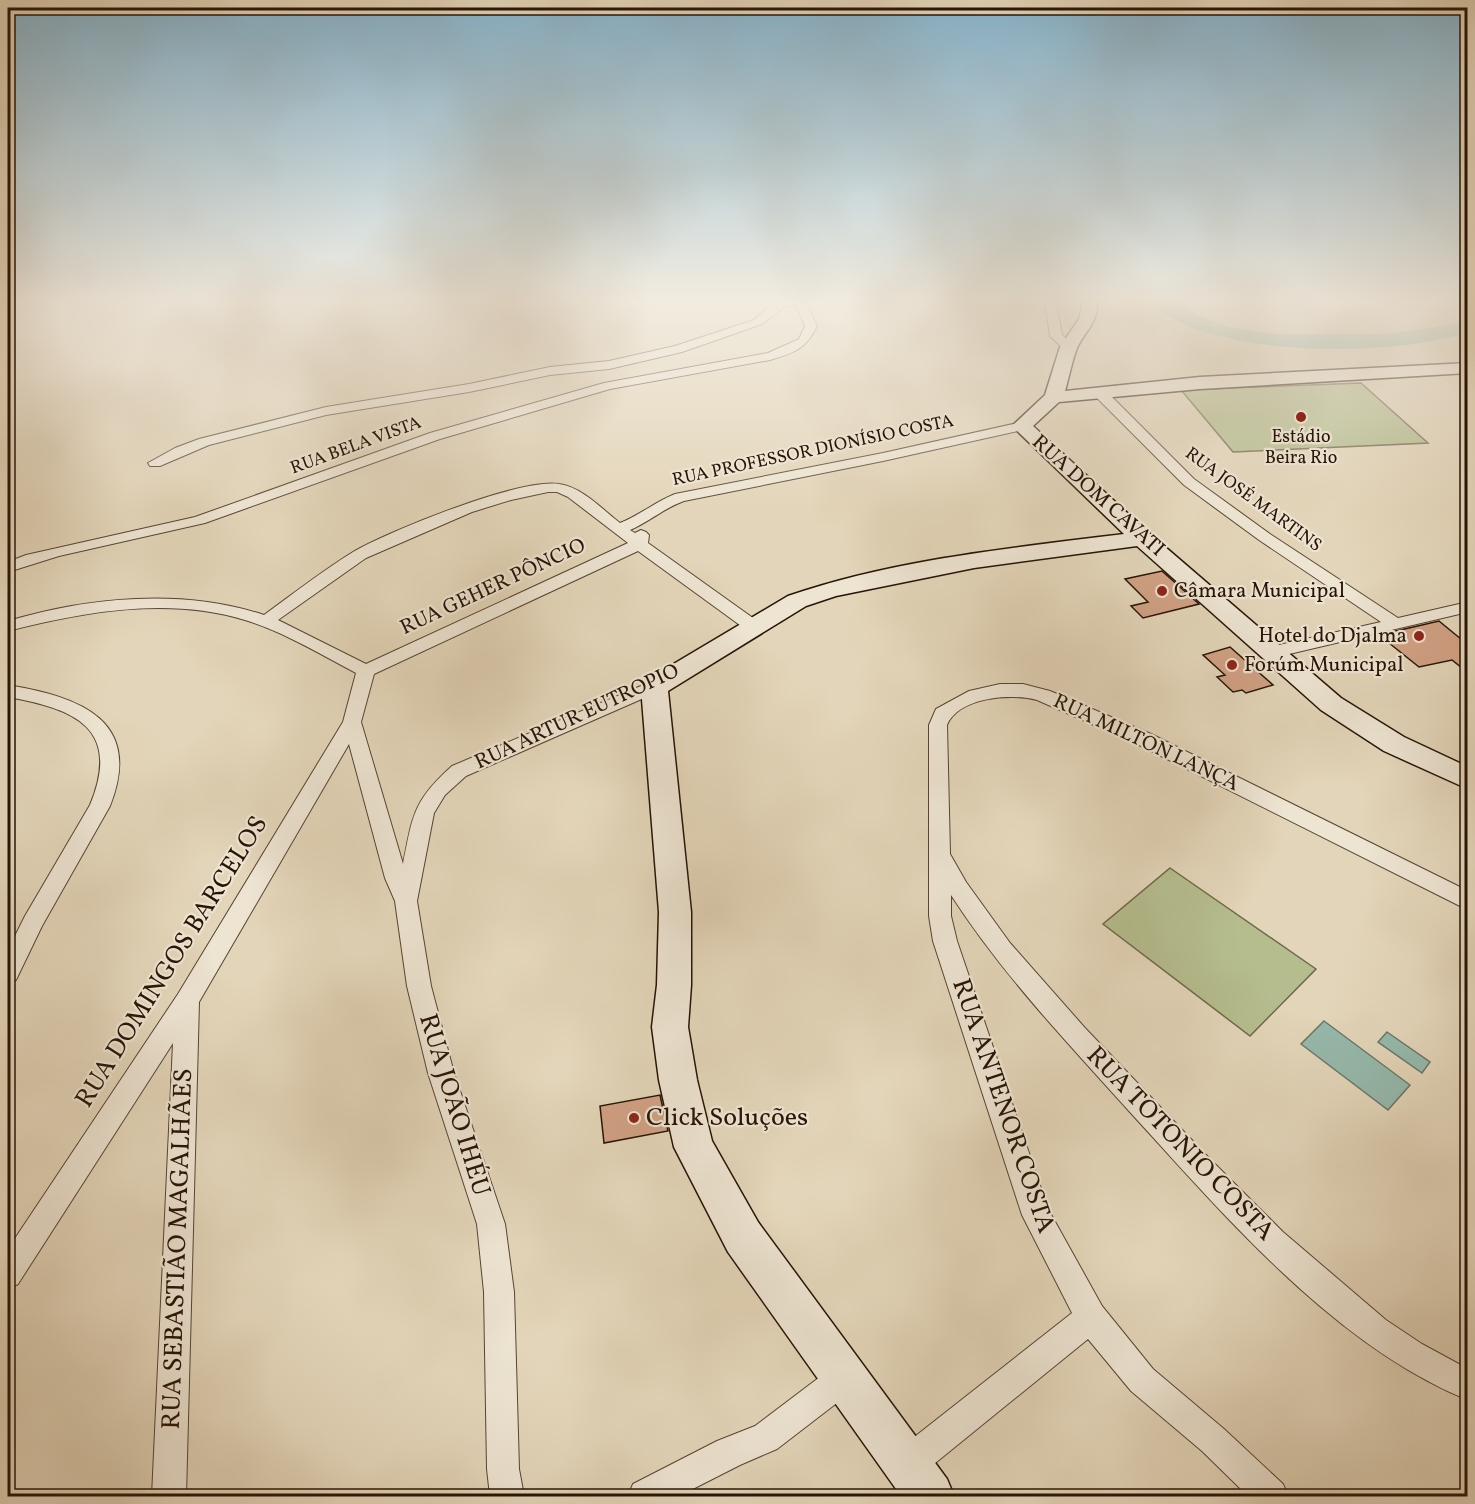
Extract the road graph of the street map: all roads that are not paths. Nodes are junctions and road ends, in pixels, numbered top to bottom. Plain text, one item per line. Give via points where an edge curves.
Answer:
1 (568, 369) edge
2 (693, 369) edge
3 (1062, 369) edge
4 (1444, 369) edge
5 (1101, 394) junction
6 (1054, 397) junction
7 (1022, 426) junction
8 (155, 463) dead end
9 (645, 518) junction
10 (618, 529) junction
11 (1142, 539) junction
12 (640, 544) junction
13 (8, 567) edge
14 (1467, 607) edge
15 (265, 622) junction
16 (1394, 623) junction
17 (8, 626) edge
18 (754, 627) junction
19 (1272, 652) junction
20 (366, 671) junction
21 (654, 687) junction
22 (8, 691) edge
23 (352, 722) junction
24 (1467, 779) edge
25 (940, 855) junction
26 (939, 885) joint
27 (406, 901) junction
28 (1467, 901) edge
29 (8, 973) edge
30 (187, 1000) junction
31 (8, 1274) edge
32 (1091, 1317) junction
33 (844, 1378) junction
34 (1467, 1385) edge
35 (906, 1465) junction
36 (169, 1497) edge
37 (507, 1497) edge
38 (645, 1497) edge
39 (930, 1497) edge
40 (1271, 1497) edge

1 - 8 street via 326,411 204,442
2 - 13 street, RUA BELA VISTA via 608,386 435,436 190,523 57,550
3 - 6 main road
4 - 5 main road via 1200,382
5 - 6 main road
5 - 16 street, RUA JOSÉ MARTINS via 1188,481
6 - 7 main road, RUA DOM CAVATI
7 - 9 street, RUA PROFESSOR DIONÍSIO COSTA via 680,497 662,504
7 - 11 main road, RUA DOM CAVATI
9 - 10 street, RUA PROFESSOR DIONÍSIO COSTA
9 - 12 street
10 - 12 street
10 - 15 street via 573,494 559,488 508,496 424,526 360,555
11 - 18 main road, RUA ARTUR EUTROPIO via 980,559 849,584 797,601
11 - 19 main road, RUA DOM CAVATI
12 - 18 street
12 - 20 street, RUA GEHER PÔNCIO
14 - 16 street
15 - 17 street via 216,608 151,605 104,607
15 - 20 street
16 - 19 street
18 - 21 main road, RUA ARTUR EUTROPIO
19 - 24 main road, RUA DOM CAVATI via 1331,704 1364,726
20 - 23 street, RUA DOMINGOS BARCELOS
21 - 27 street, RUA ARTUR EUTROPIO via 459,771 438,790 424,812
21 - 33 main road via 675,912 670,1027 694,1147 743,1237
22 - 29 street via 71,709 91,719 110,750 111,770 100,806
23 - 27 street, RUA JOÃO IHÉU
23 - 30 street, RUA DOMINGOS BARCELOS
25 - 26 street, RUA MILTON LANÇA
25 - 28 street, RUA MILTON LANÇA via 938,725 943,713 976,694 1023,690 1134,734
25 - 34 street, RUA TOTONIO COSTA via 955,885 995,942 1244,1215 1351,1312 1404,1351
26 - 32 street, RUA ANTENOR COSTA via 945,941 1036,1215
27 - 37 street, RUA JOÃO IHÉU via 419,986 441,1073 491,1224 499,1292
30 - 31 street, RUA DOMINGOS BARCELOS
30 - 36 street, RUA SEBASTIÃO MAGALHÃES
32 - 35 street
32 - 40 street, RUA ANTENOR COSTA via 1142,1380 1213,1440
33 - 35 main road
33 - 38 street via 766,1438
35 - 39 main road

